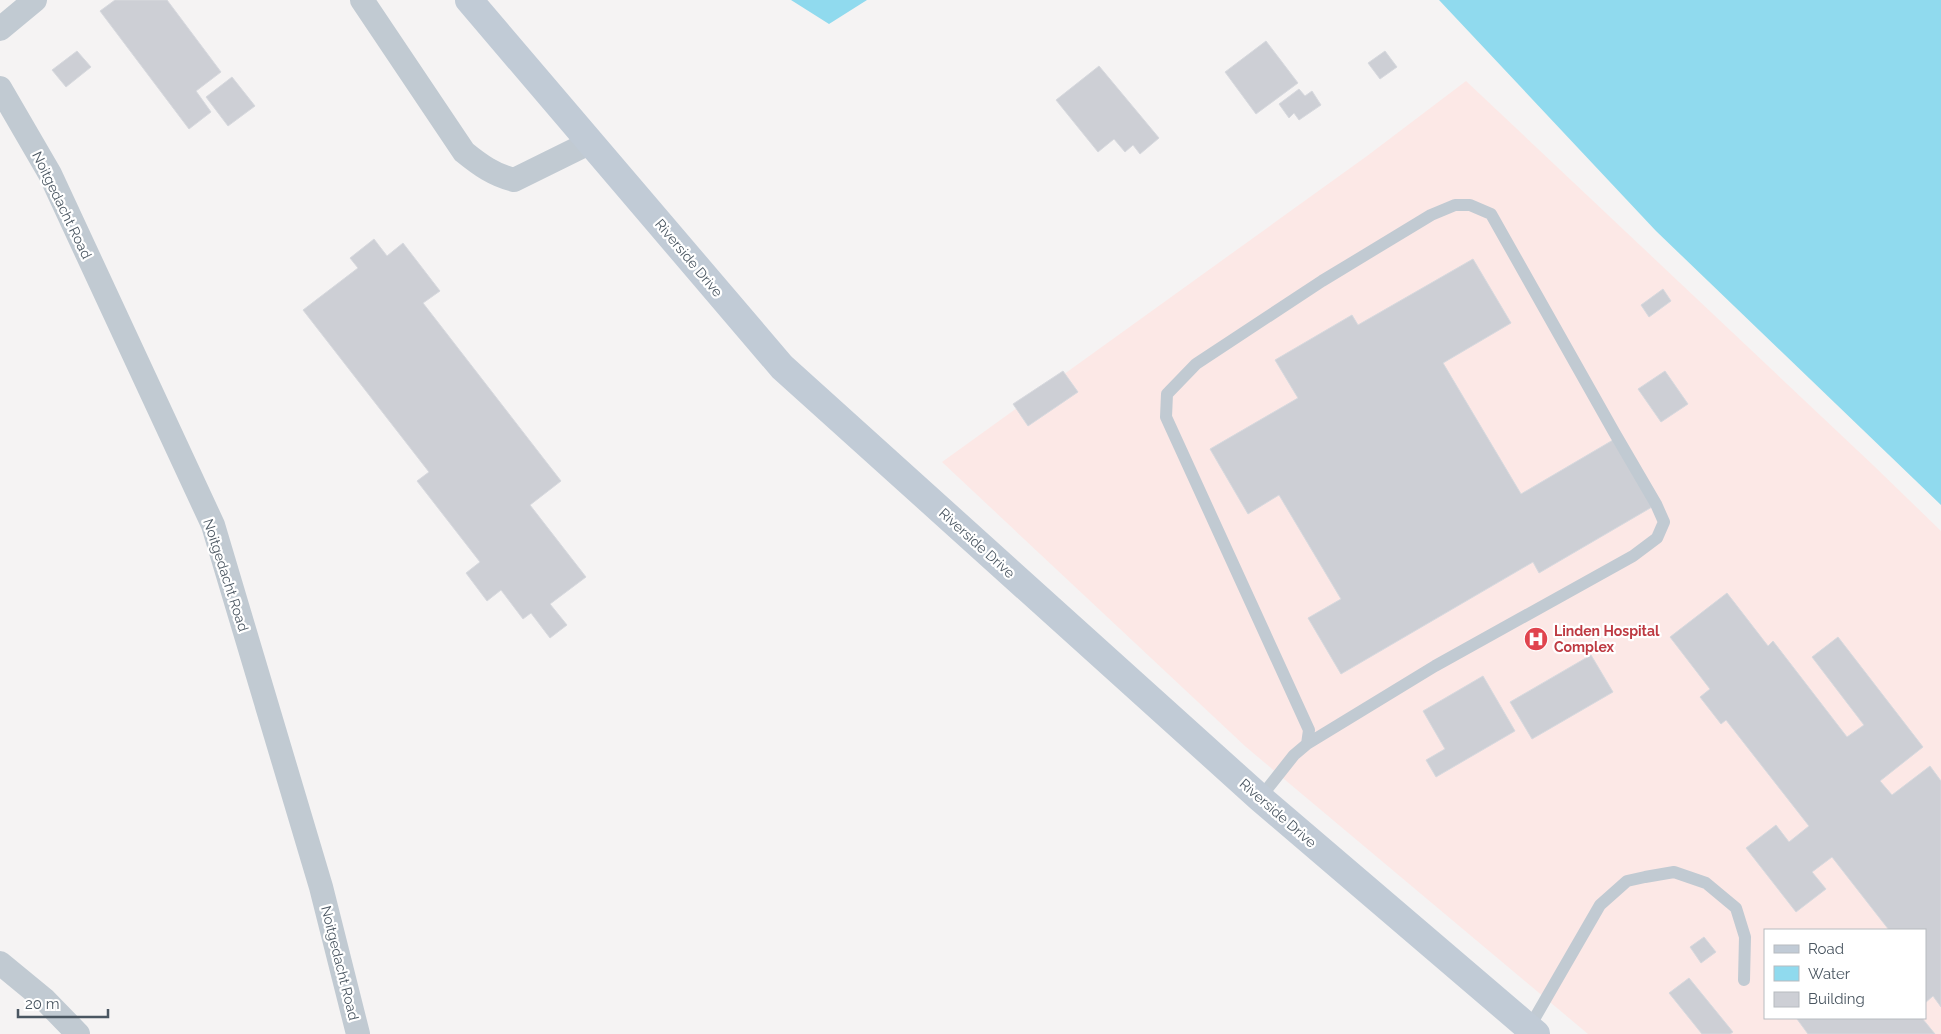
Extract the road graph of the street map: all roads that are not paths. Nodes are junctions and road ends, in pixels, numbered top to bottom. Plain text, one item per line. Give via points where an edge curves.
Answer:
1 (35, 0) edge
2 (362, 0) edge
3 (470, 0) edge
4 (0, 30) edge
5 (0, 88) edge
6 (590, 142) junction
7 (1307, 744) junction
8 (1260, 798) junction
9 (0, 963) edge
10 (1744, 980) dead end
11 (1532, 1031) edge
12 (78, 1034) edge
13 (358, 1034) edge

1 - 4 street
2 - 6 street via 464,152 480,166 497,176 514,180
3 - 6 street, Riverside Drive
5 - 13 street, Noitgedacht Road via 50,174 213,526 321,888
6 - 8 street, Riverside Drive via 782,367
7 - 7 lane via 1309,730 1166,417 1167,394 1196,364 1322,281 1431,215 1455,205 1470,205 1491,214 1664,522 1657,538 1633,556 1435,666
7 - 8 lane via 1294,755
8 - 11 street, Riverside Drive
9 - 12 street via 45,1000
10 - 11 lane via 1745,937 1736,908 1706,883 1674,872 1627,881 1600,905

